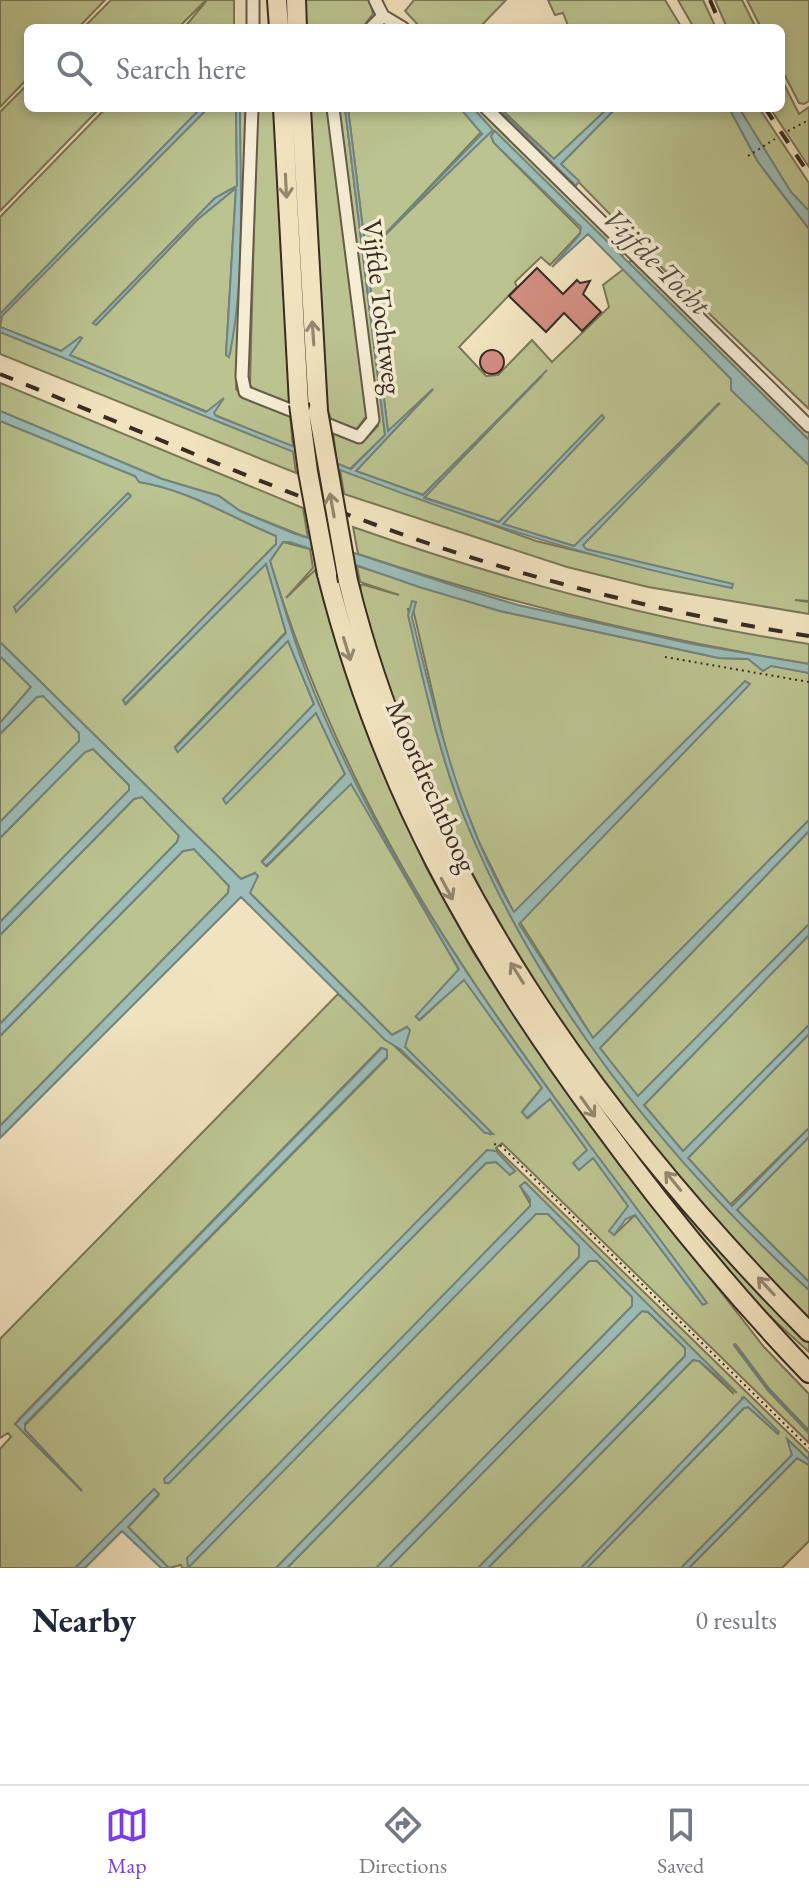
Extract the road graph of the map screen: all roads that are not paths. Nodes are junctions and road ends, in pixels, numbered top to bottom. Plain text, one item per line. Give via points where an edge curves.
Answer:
1 (253, 0) edge
2 (277, 0) edge
3 (296, 0) edge
4 (375, 0) edge
5 (383, 16) junction
6 (253, 24) edge
7 (279, 24) edge
8 (297, 24) edge
9 (375, 24) edge
10 (396, 24) edge
11 (252, 112) edge
12 (283, 112) edge
13 (301, 112) edge
14 (334, 112) edge
15 (490, 112) edge
16 (809, 426) edge
17 (809, 1332) edge
18 (809, 1373) edge

1 - 6 street
2 - 7 main road
3 - 8 main road
4 - 5 street
5 - 9 street
5 - 10 street
11 - 14 street, Vijfde Tochtweg via 245,392 359,437 373,420
12 -> 18 main road, Moordrechtboog, bridge via 299,404 308,472 343,638 378,737 429,855 517,1006 671,1217 742,1304
17 -> 13 main road, Moordrechtboog, bridge via 652,1156 532,998 419,790 373,670 348,581 318,411
15 - 16 street

